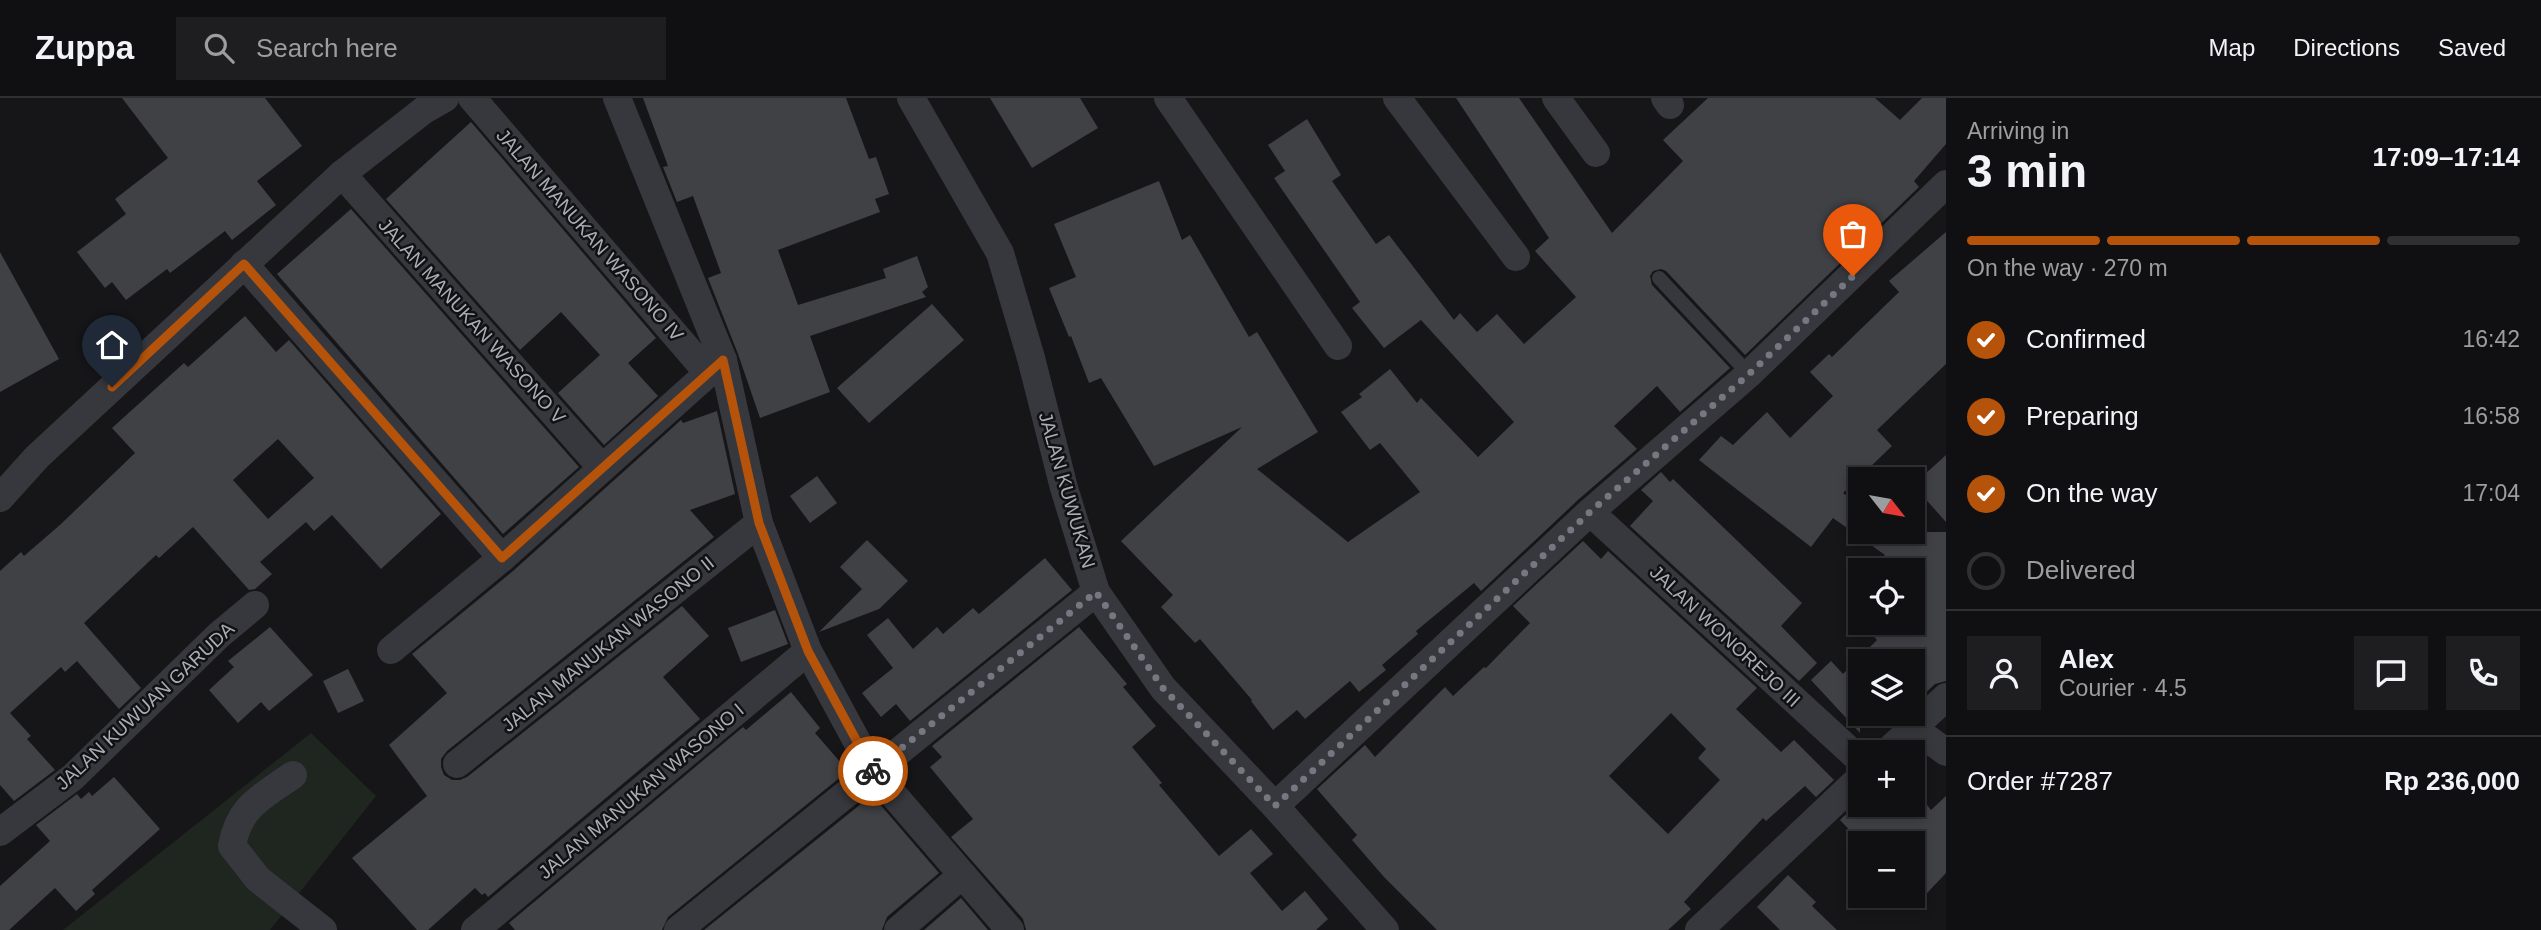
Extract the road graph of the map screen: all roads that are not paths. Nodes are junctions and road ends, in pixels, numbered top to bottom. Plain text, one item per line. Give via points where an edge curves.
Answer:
1 (445, 98) edge
2 (472, 98) edge
3 (617, 98) edge
4 (911, 98) edge
5 (1168, 98) edge
6 (1397, 98) edge
7 (1556, 98) edge
8 (1596, 153) dead end
9 (342, 174) junction
10 (1946, 184) edge
11 (1516, 257) dead end
12 (244, 264) junction
13 (1659, 278) dead end
14 (1338, 346) dead end
15 (716, 366) junction
16 (1749, 374) junction
17 (602, 468) junction
18 (0, 498) edge
19 (1590, 512) junction
20 (759, 523) junction
21 (502, 558) junction
22 (1096, 592) junction
23 (255, 605) dead end
24 (391, 650) dead end
25 (808, 651) junction
26 (1946, 697) edge
27 (1913, 728) junction
28 (1900, 740) edge
29 (1848, 749) edge
30 (1946, 752) edge
31 (457, 764) dead end
32 (873, 771) junction
33 (292, 775) dead end
34 (1848, 789) edge
35 (1275, 806) junction
36 (0, 832) edge
37 (962, 875) junction
38 (480, 928) edge
39 (323, 930) edge
40 (678, 930) edge
41 (898, 930) edge
42 (1010, 930) edge
43 (1384, 930) edge
44 (1699, 930) edge

1 - 9 street
2 - 15 street, JALAN MANUKAN WASONO IV
3 - 15 street
4 - 22 street, JALAN KUWUKAN via 1000,253
5 - 14 street
6 - 11 street
7 - 8 street
9 - 12 street
9 - 17 street, JALAN MANUKAN WASONO V
10 - 16 street
12 - 18 street via 37,457
12 - 21 street
13 - 16 lane
15 - 17 street
15 - 20 street
16 - 19 street
17 - 21 street
19 - 29 street, JALAN WONOREJO III
19 - 35 street
20 - 25 street
20 - 31 street, JALAN MANUKAN WASONO II
21 - 24 street
22 - 32 street
22 - 35 street, JALAN KUWUKAN via 1163,688
23 - 36 street, JALAN KUWUAN GARUDA via 73,776
25 - 32 street
25 - 38 street, JALAN MANUKAN WASONO I
26 - 27 street
27 - 28 street
27 - 30 street
32 - 37 street
32 - 40 street
33 - 39 street via 247,807 232,846 258,879
34 - 44 street
35 - 43 street, JALAN KUWUKAN
37 - 41 street
37 - 42 street

